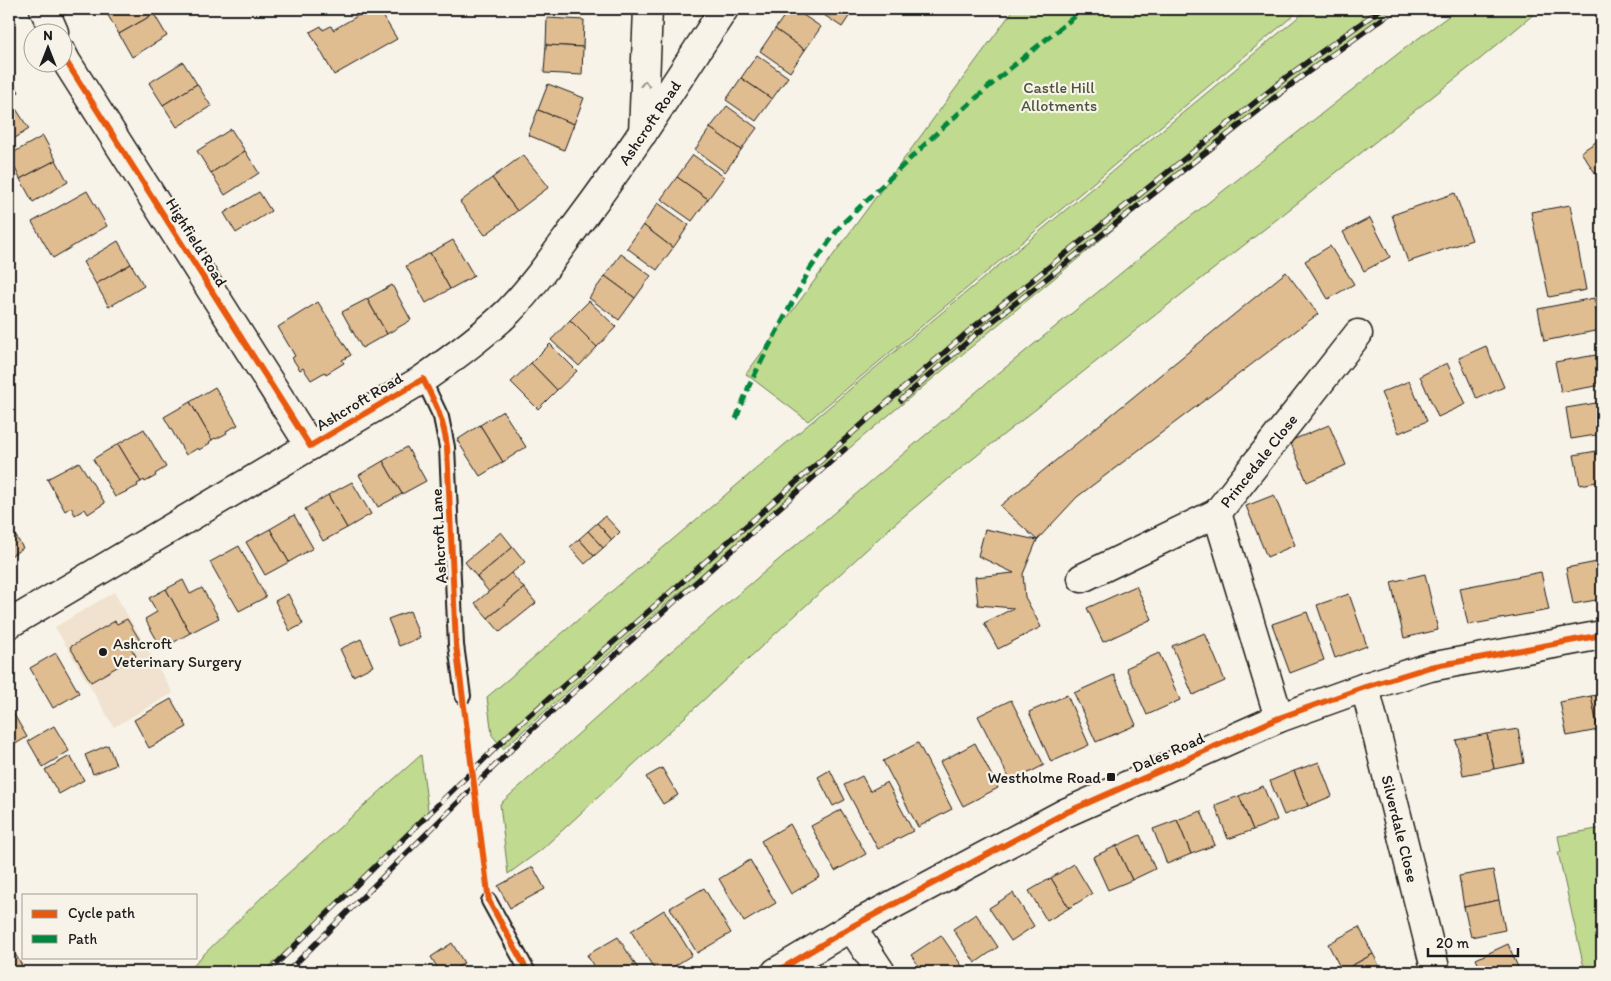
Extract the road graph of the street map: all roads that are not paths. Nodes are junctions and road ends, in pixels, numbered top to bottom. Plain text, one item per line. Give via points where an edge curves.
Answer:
1 (44, 9) edge
2 (648, 9) edge
3 (724, 9) edge
4 (50, 22) edge
5 (72, 71) edge
6 (643, 133) junction
7 (1358, 334) dead end
8 (423, 379) junction
9 (310, 446) junction
10 (1217, 513) junction
11 (1082, 578) dead end
12 (9, 624) edge
13 (1602, 634) edge
14 (1365, 687) junction
15 (463, 696) dead end
16 (1279, 718) junction
17 (489, 901) dead end
18 (851, 927) junction
19 (528, 972) edge
20 (776, 972) edge
21 (881, 972) edge
22 (1436, 972) edge

1 - 4 street
6 -> 2 street
3 - 6 street, Ashcroft Road
5 - 9 street, Highfield Road
6 - 8 street, Ashcroft Road via 544,270 510,309 467,348
7 - 10 street, Princedale Close
8 - 9 street, Ashcroft Road
8 - 15 lane, Ashcroft Lane via 438,407 446,438 456,645
9 - 12 street, Ashcroft Road
10 - 11 street
10 - 16 street, Princedale Close
13 - 14 street, Dales Road via 1430,667
14 - 16 street, Dales Road
14 - 22 street, Silverdale Close
16 - 18 street, Dales Road via 1065,813
17 - 19 lane
18 - 20 street, Dales Road
18 - 21 street

